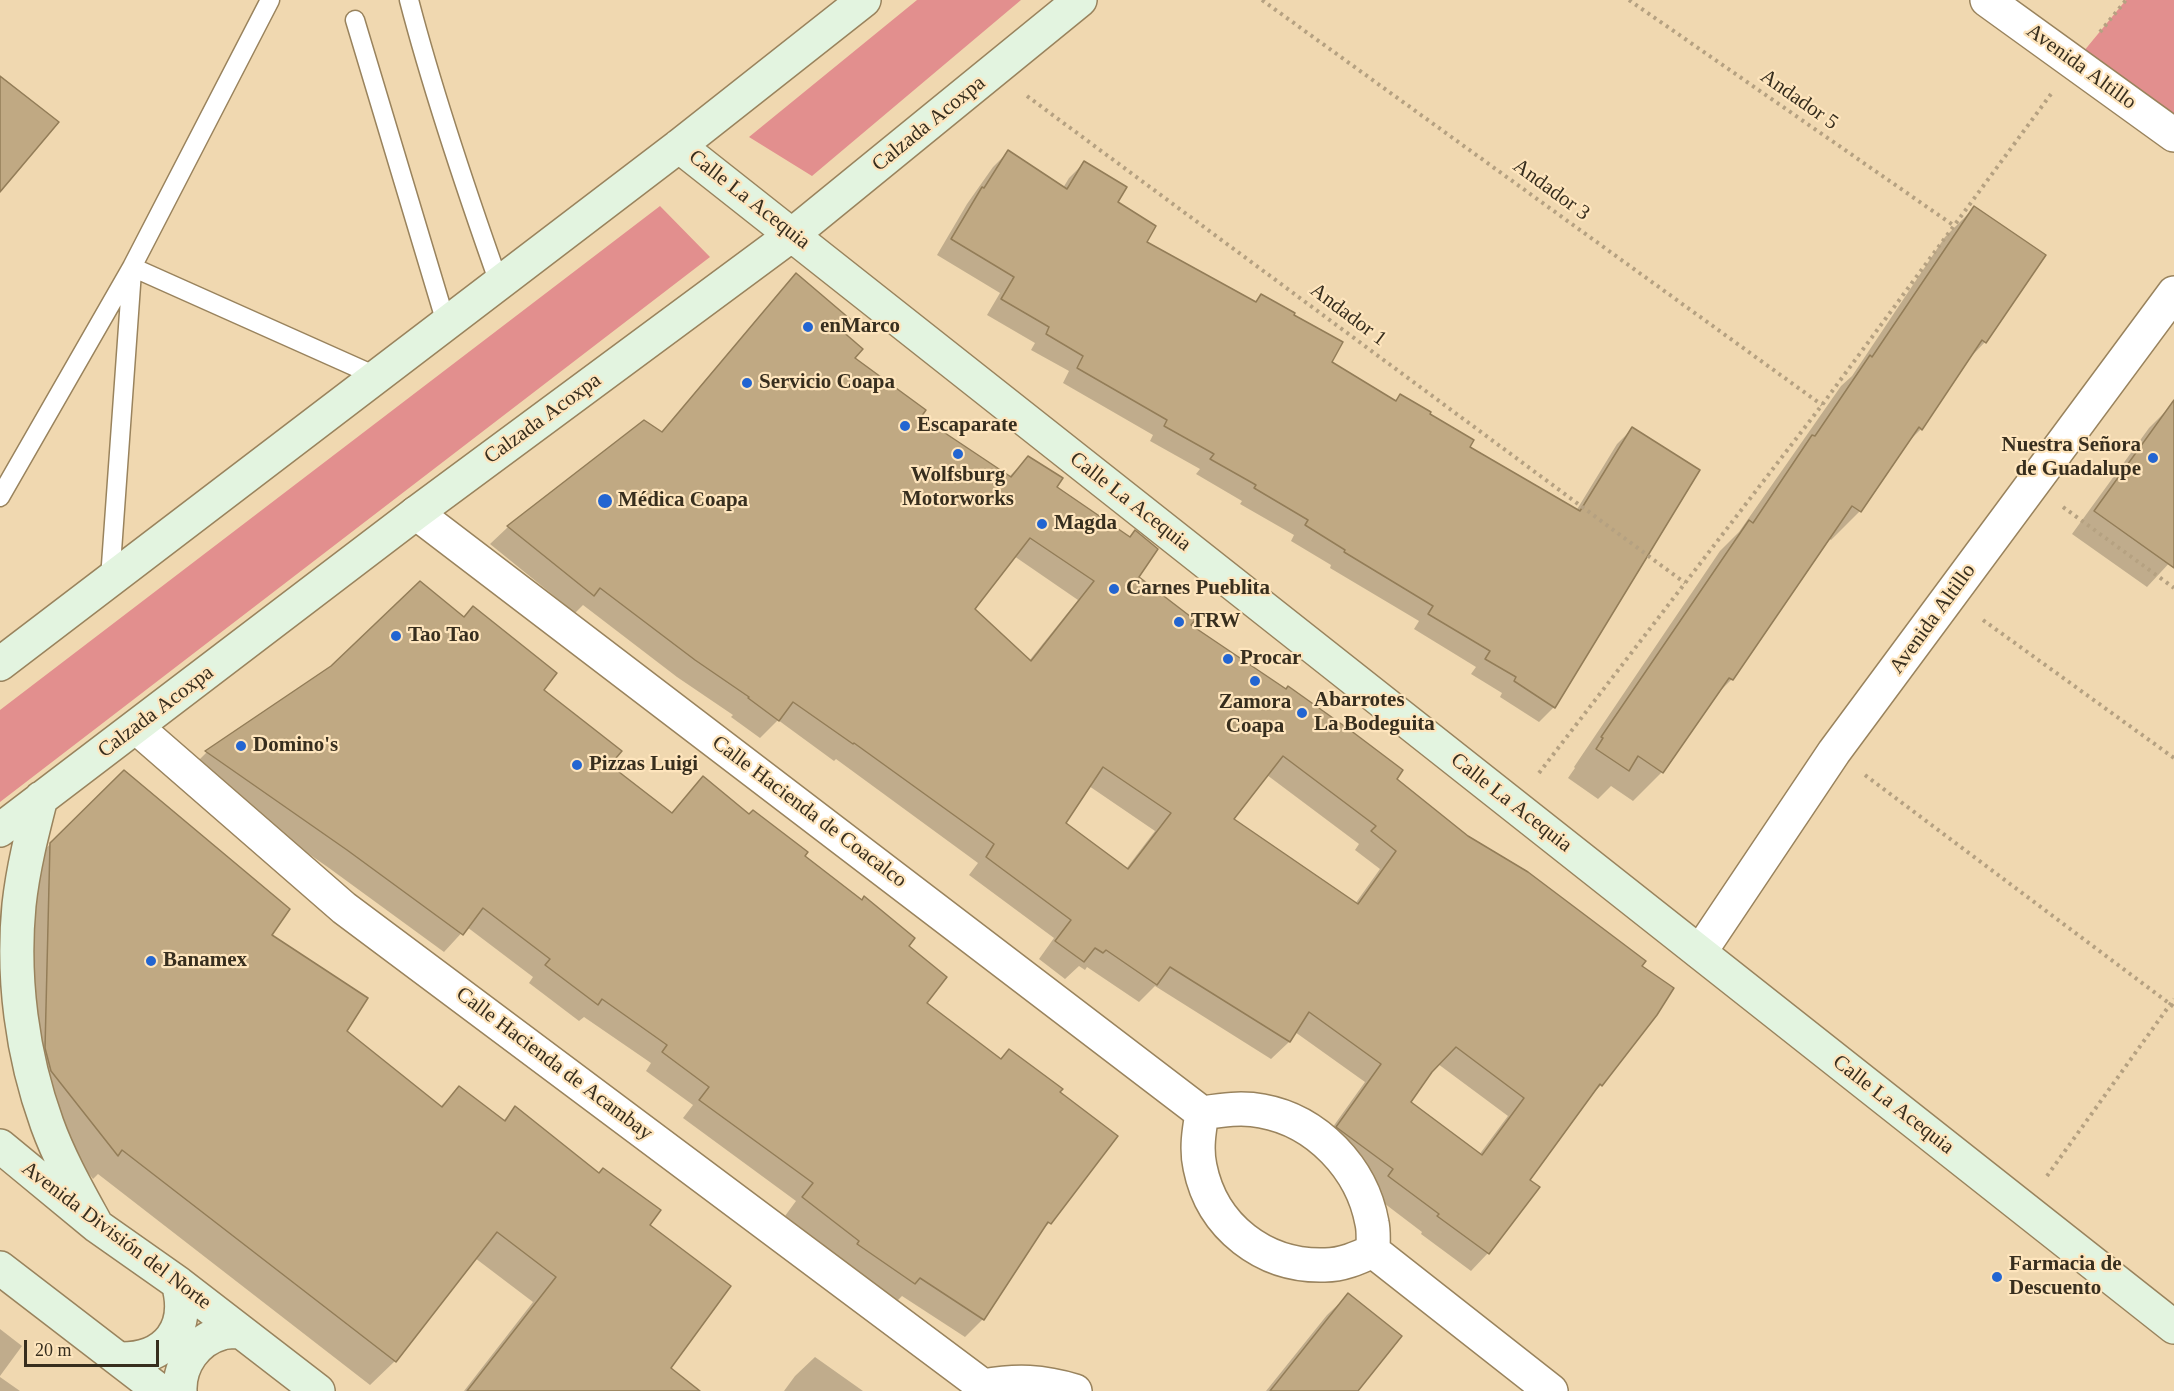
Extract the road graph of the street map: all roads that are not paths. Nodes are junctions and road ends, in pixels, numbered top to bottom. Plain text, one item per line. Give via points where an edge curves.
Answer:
1 (270, 0) edge
2 (409, 0) edge
3 (864, 0) edge
4 (1080, 0) edge
5 (1987, 0) edge
6 (355, 20) dead end
7 (2174, 135) edge
8 (679, 146) junction
9 (793, 234) junction
10 (132, 267) junction
11 (499, 283) junction
12 (2174, 293) edge
13 (446, 323) junction
14 (376, 376) junction
15 (0, 497) edge
16 (416, 513) junction
17 (110, 579) junction
18 (0, 664) edge
19 (136, 727) junction
20 (41, 798) junction
21 (0, 830) edge
22 (1700, 952) junction
23 (1202, 1113) junction
24 (0, 1146) edge
25 (97, 1226) junction
26 (1373, 1251) junction
27 (0, 1268) edge
28 (178, 1283) junction
29 (2174, 1327) edge
30 (242, 1332) junction
31 (121, 1359) junction
32 (984, 1388) edge
33 (160, 1391) edge
34 (180, 1391) edge
35 (318, 1391) edge
36 (1075, 1391) edge
37 (1551, 1391) edge

1 - 10 lane
2 - 11 lane via 463,184
3 - 8 main road
4 - 9 main road, Calzada Acoxpa
5 - 7 street, Avenida Altillo
6 - 13 lane
8 - 9 main road, Calle La Acequia
8 - 11 main road
9 - 16 main road, Calzada Acoxpa
9 - 22 main road, Calle La Acequia
10 - 14 lane
10 - 15 lane
10 - 17 lane
11 - 13 main road
12 - 22 street, Avenida Altillo via 1834,752
13 - 14 main road
14 - 17 main road
16 - 19 main road, Calzada Acoxpa
16 - 23 street, Calle Hacienda de Coacalco
17 - 18 main road
19 - 20 main road, Calzada Acoxpa
19 - 32 street, Calle Hacienda de Acambay via 344,908
20 - 21 main road, Calzada Acoxpa
20 - 25 main road via 27,851 19,905 21,1015 31,1071 47,1124 69,1176
22 - 29 main road, Calle La Acequia
23 - 26 street via 1232,1108 1262,1111 1317,1134 1337,1152 1361,1190 1372,1224
23 - 26 street via 1197,1139 1199,1166 1207,1192 1238,1236 1279,1259 1303,1264 1335,1264
24 - 25 main road, Avenida División del Norte
25 - 28 main road, Avenida División del Norte
26 - 37 street
27 - 31 main road
28 - 30 main road, Avenida División del Norte
28 - 31 main road via 183,1311 173,1337 150,1355
30 - 34 main road via 223,1332 192,1352 179,1380
30 - 35 main road, Avenida División del Norte
31 - 33 main road
32 - 36 street, Calle Hacienda de Acambay via 1014,1381

